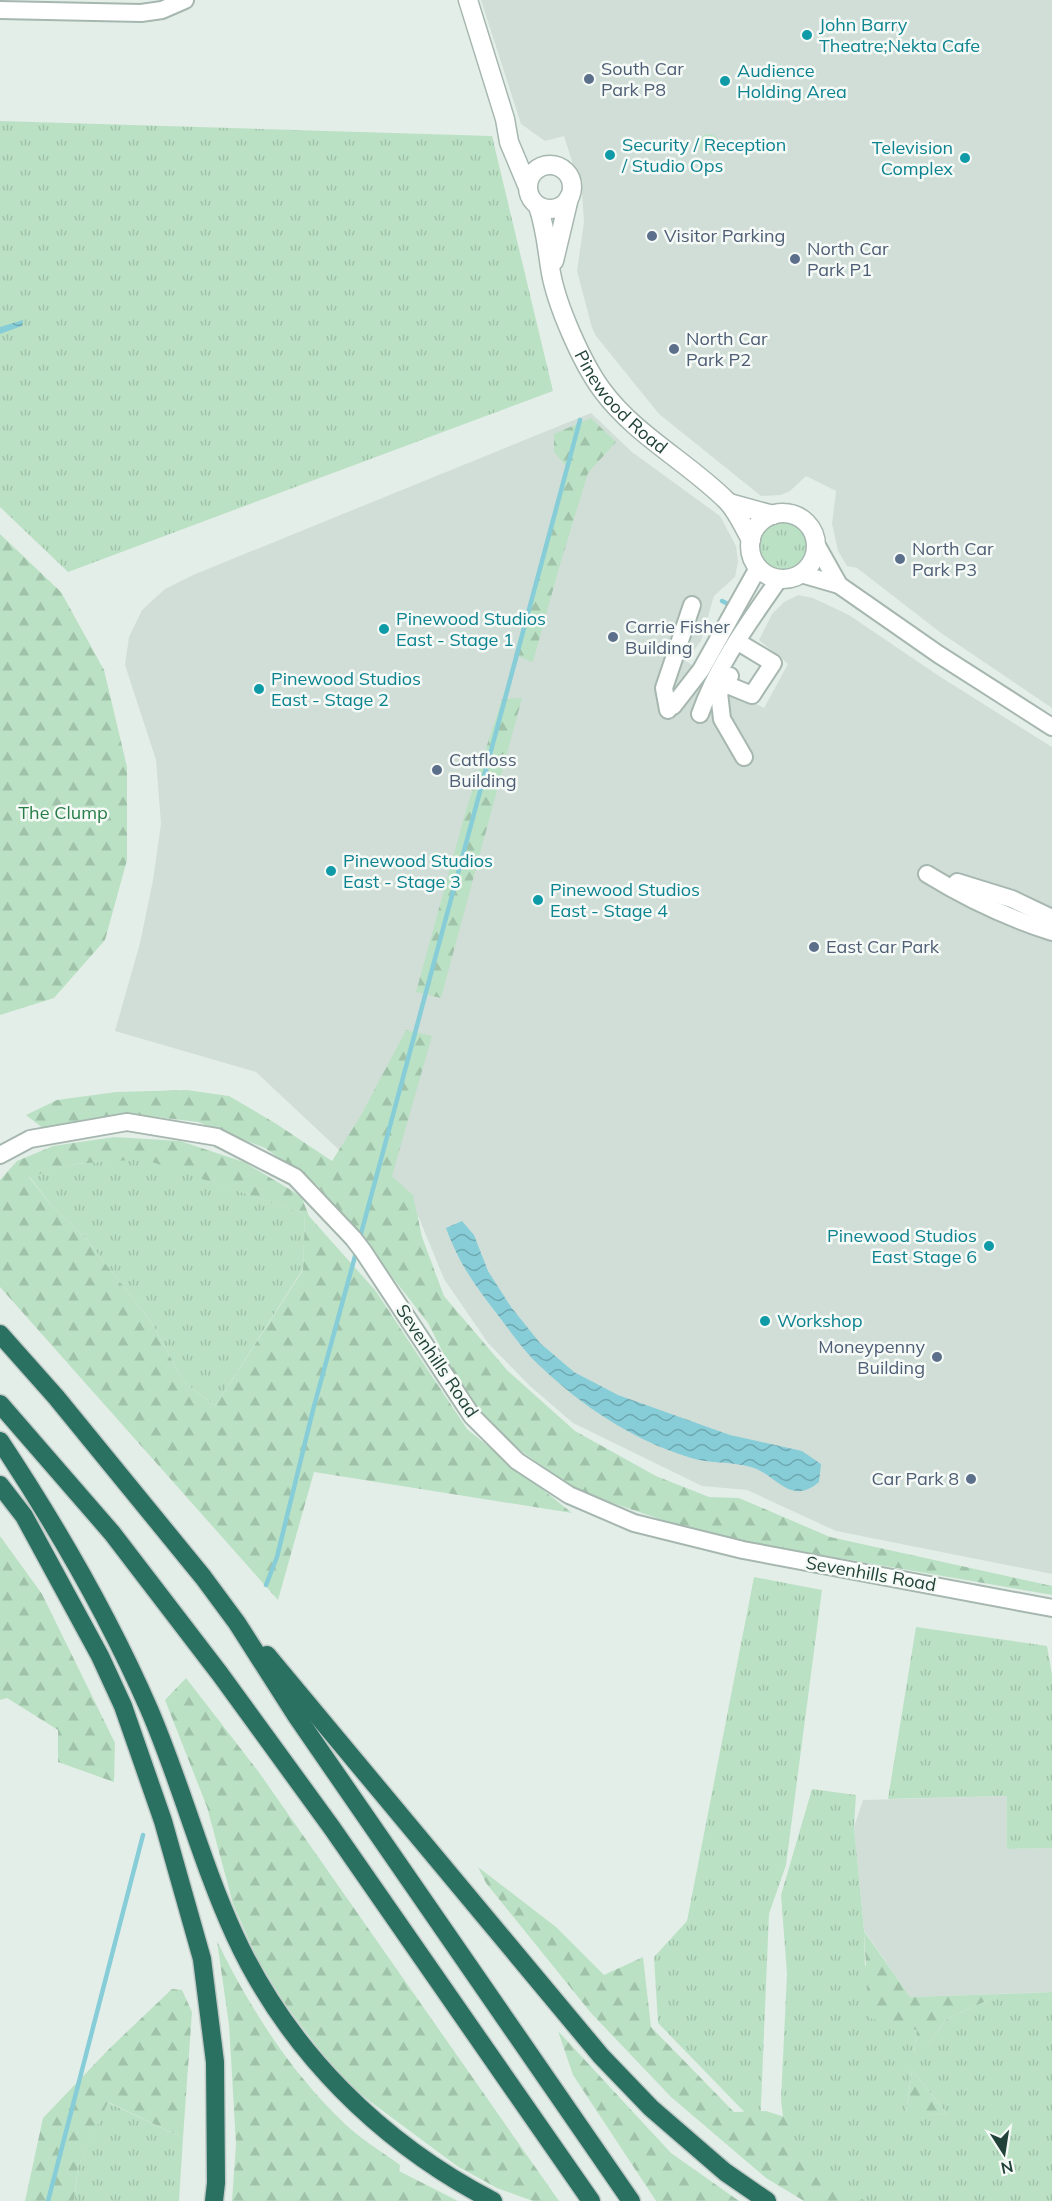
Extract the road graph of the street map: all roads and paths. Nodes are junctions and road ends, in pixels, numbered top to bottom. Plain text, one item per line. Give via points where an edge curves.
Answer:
1 (185, 0) edge
2 (468, 0) edge
3 (0, 10) edge
4 (505, 119) junction
5 (544, 166) junction
6 (527, 184) junction
7 (569, 198) junction
8 (538, 207) junction
9 (551, 274) junction
10 (729, 503) junction
11 (773, 515) junction
12 (751, 540) junction
13 (816, 544) junction
14 (758, 567) junction
15 (801, 574) junction
16 (779, 579) junction
17 (839, 585) junction
18 (692, 605) dead end
19 (746, 627) junction
20 (743, 645) junction
21 (724, 684) junction
22 (700, 714) dead end
23 (1052, 727) edge
24 (744, 756) dead end
25 (1052, 918) edge
26 (1052, 932) edge
27 (0, 1155) edge
28 (0, 1334) edge
29 (0, 1404) edge
30 (0, 1441) edge
31 (0, 1451) edge
32 (22, 1475) junction
33 (0, 1485) edge
34 (1052, 1608) edge
35 (237, 1623) junction
36 (588, 2196) edge
37 (214, 2201) edge
38 (493, 2201) edge
39 (631, 2201) edge
40 (767, 2201) edge

1 - 3 street via 162,10 141,13
2 - 4 street
4 - 5 street via 522,148
4 - 6 street via 509,142
5 - 6 street via 533,173
5 - 7 street via 556,166 567,173 572,186
6 - 8 street
7 - 8 street via 556,209
7 - 9 street
8 - 9 street, Pinewood Road via 547,236
9 - 10 street, Pinewood Road via 575,341 601,389 631,421
10 - 11 street, Pinewood Road
10 - 12 street, Pinewood Road
11 - 12 street via 759,525
11 - 13 street via 800,518 812,530
12 - 14 street
13 - 15 street via 813,561
13 - 17 street
14 - 16 street
14 - 18 street via 701,670 670,708 664,688
15 - 16 street
15 - 17 street
16 - 19 street
17 - 23 street
19 - 20 street
19 - 22 street via 708,691
20 - 21 street
20 - 21 street via 772,663 752,695
21 - 24 street via 720,693 722,719
25 - 26 street via 1012,899 927,874 951,889
27 - 34 street, Sevenhills Road via 30,1139 128,1122 217,1137 295,1177 358,1245 472,1416 517,1461 569,1495 634,1523 742,1551
28 - 35 highway via 56,1397
29 - 36 highway via 112,1533 220,1674
30 - 32 highway
31 - 32 highway
32 - 38 highway via 95,1595 124,1655 170,1761 234,1933 279,2013 323,2070 368,2116 422,2160
33 - 37 highway via 24,1516 100,1656 123,1706 163,1821 202,1959 215,2062
35 - 39 highway via 297,1718
35 - 40 highway via 286,1676 601,2056 651,2108 725,2172

